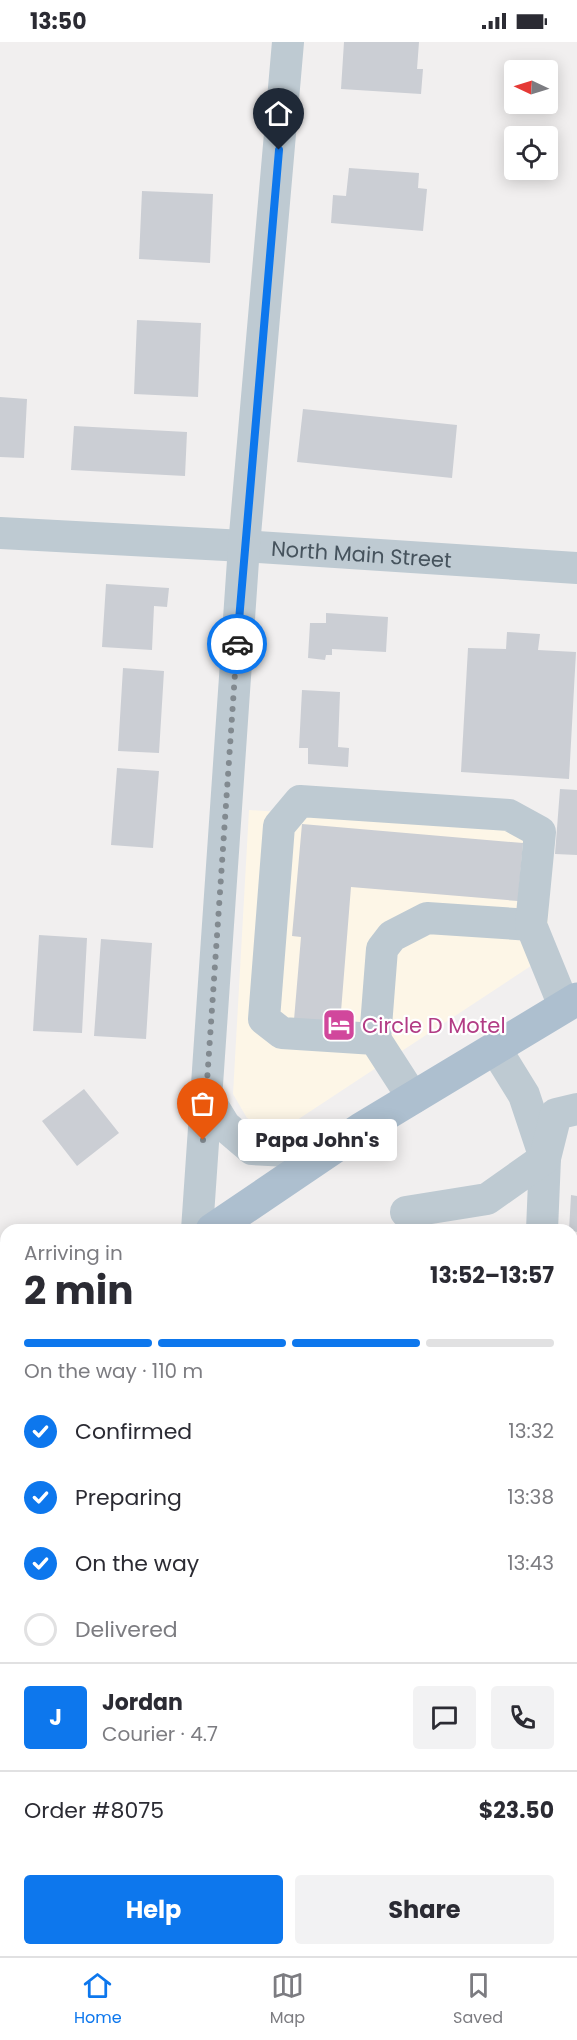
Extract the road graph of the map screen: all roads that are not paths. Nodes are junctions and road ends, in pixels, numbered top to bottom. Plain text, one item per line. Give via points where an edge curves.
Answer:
1 (288, 42) edge
2 (0, 533) edge
3 (244, 546) junction
4 (577, 568) edge
5 (531, 925) junction
6 (571, 1002) edge
7 (375, 1039) junction
8 (495, 1048) junction
9 (206, 1095) junction
10 (413, 1098) junction
11 (577, 1109) edge
12 (325, 1153) junction
13 (545, 1158) junction
14 (406, 1212) dead end
15 (198, 1224) edge
16 (221, 1224) edge
17 (542, 1224) edge

1 - 3 street
2 - 3 street, North Main Street
3 - 4 street, North Main Street
3 - 9 street
5 - 6 street
5 - 7 street via 427,918 392,936 382,949
5 - 7 street via 540,832 509,815 300,801 279,826 264,1019 282,1033
6 - 8 main road
7 - 10 street
8 - 10 main road
8 - 13 street via 524,1095
9 - 12 street via 225,1126 252,1149
9 - 15 street
10 - 12 main road
11 - 13 street via 556,1114
12 - 16 main road
13 - 14 street via 487,1199
13 - 17 street

